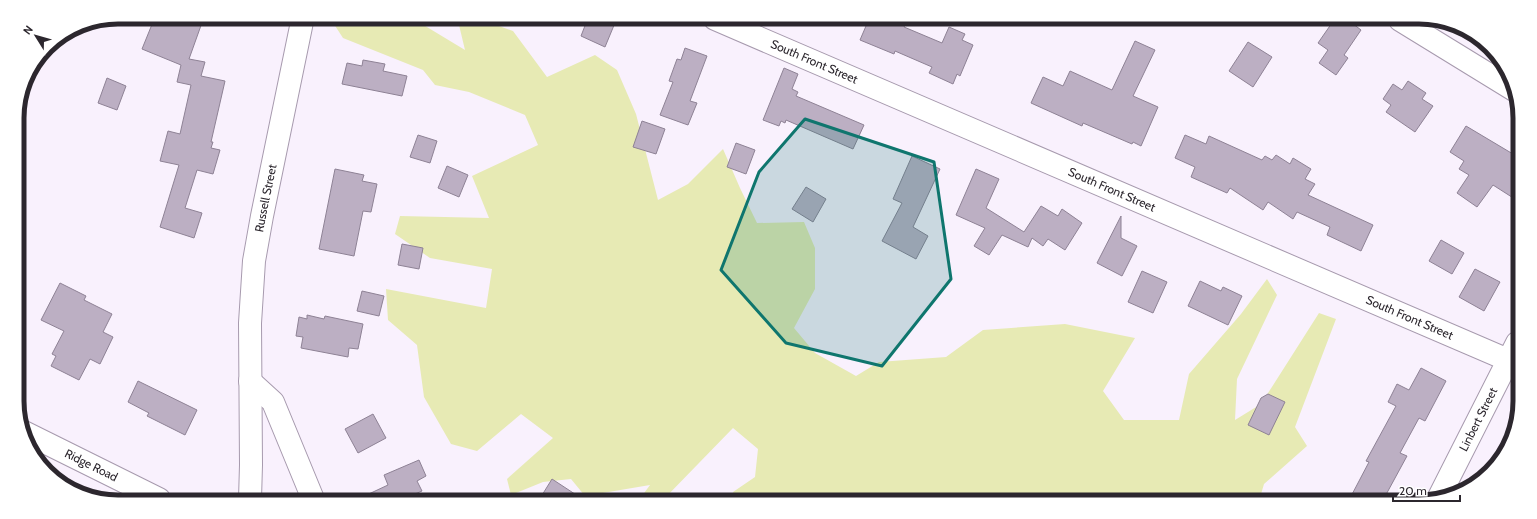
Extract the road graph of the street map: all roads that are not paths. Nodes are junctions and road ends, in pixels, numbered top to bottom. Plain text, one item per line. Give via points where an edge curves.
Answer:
1 (302, 24) edge
2 (727, 24) edge
3 (1407, 24) edge
4 (1507, 86) edge
5 (1512, 351) edge
6 (250, 381) junction
7 (31, 435) edge
8 (1441, 492) edge
9 (151, 495) edge
10 (250, 495) edge
11 (311, 495) edge

1 - 6 street, Russell Street via 254,261
2 - 5 street, South Front Street
3 - 4 street
5 - 8 street, Linbert Street
6 - 10 street, Russell Street
6 - 11 street via 273,402
7 - 9 street, Ridge Road

